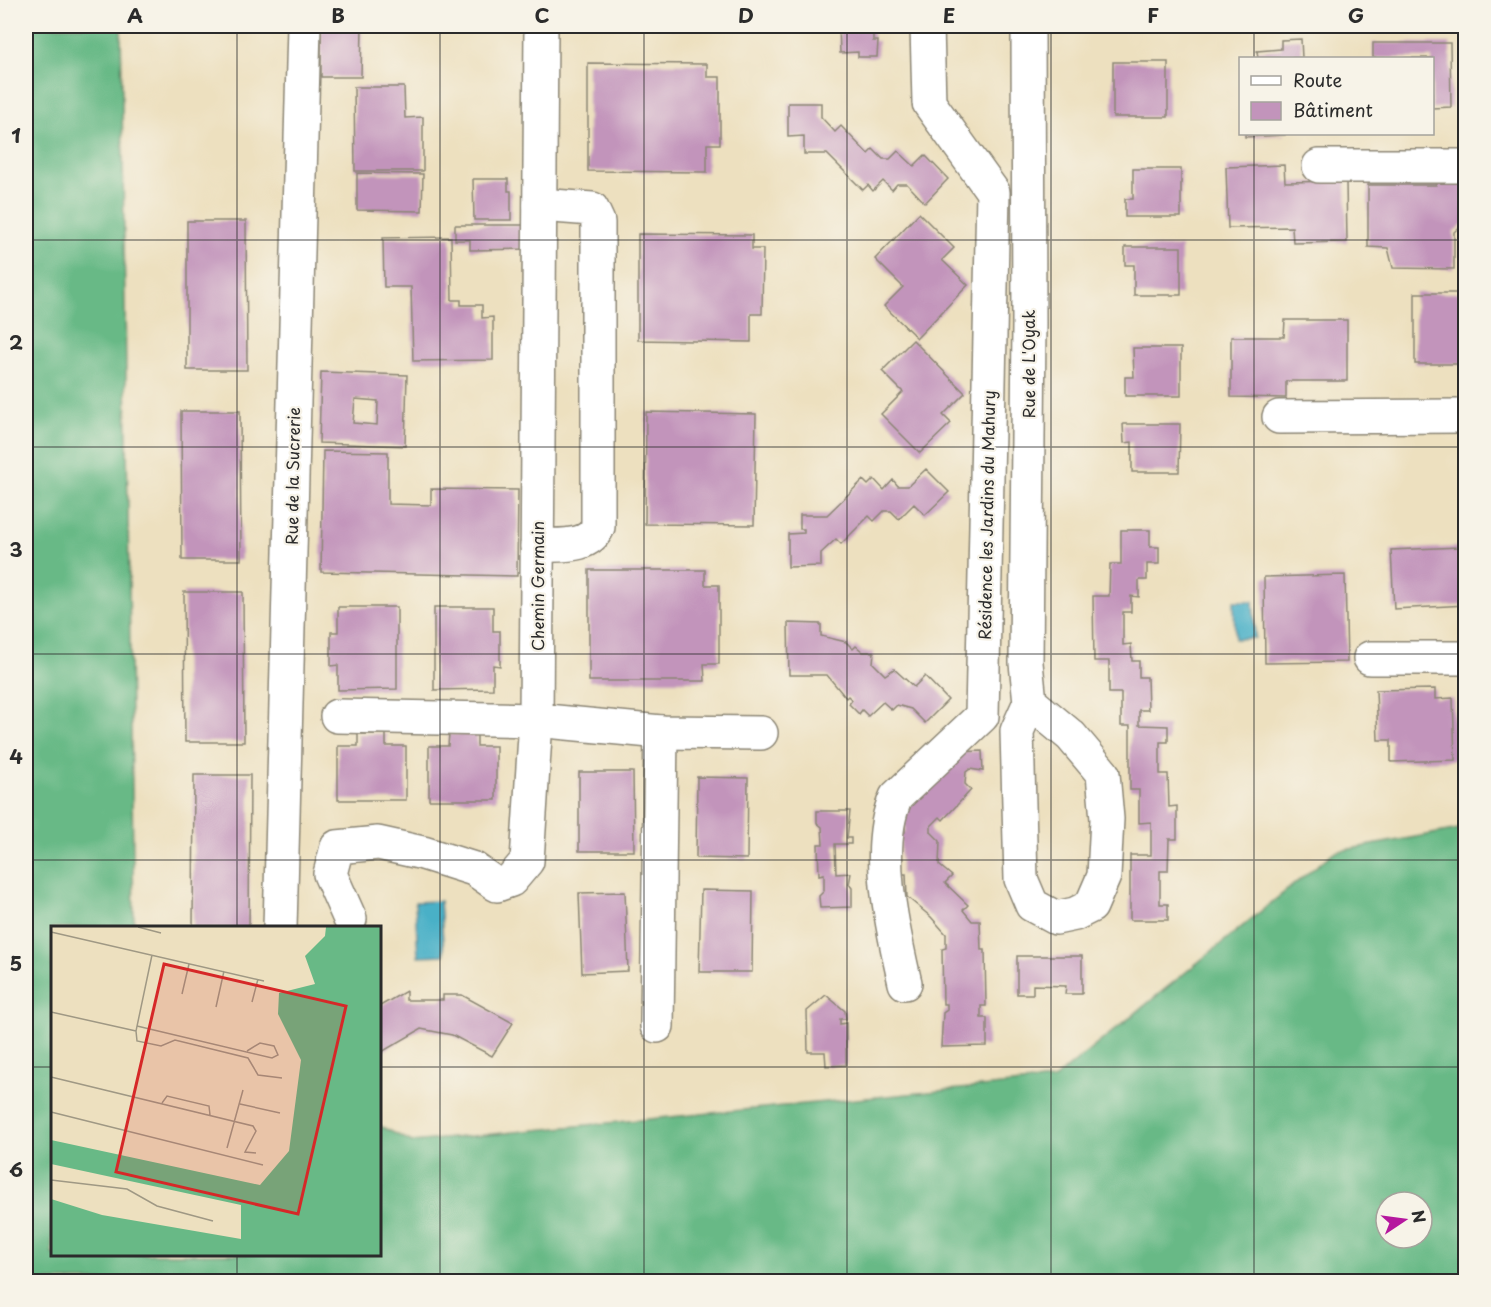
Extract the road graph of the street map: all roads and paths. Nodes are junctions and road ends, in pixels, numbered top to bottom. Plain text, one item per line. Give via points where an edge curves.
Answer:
1 (304, 26) edge
2 (541, 26) edge
3 (927, 26) edge
4 (1028, 26) edge
5 (1319, 166) dead end
6 (1466, 166) edge
7 (540, 205) junction
8 (1466, 416) edge
9 (1279, 417) dead end
10 (537, 546) junction
11 (1370, 658) dead end
12 (1466, 658) edge
13 (1030, 702) junction
14 (337, 716) dead end
15 (536, 720) junction
16 (660, 732) junction
17 (761, 733) dead end
18 (350, 918) dead end
19 (280, 926) edge
20 (905, 983) dead end
21 (657, 1026) dead end

1 - 19 street, Rue de la Sucrerie
2 - 7 street, Chemin Germain
3 - 20 street, Résidence les Jardins du Mahury via 929,103 993,192 982,716 896,797 888,814 887,901
4 - 13 street, Rue de L'Oyak via 1026,663
5 - 6 street
7 - 10 street, Chemin Germain
7 - 10 street via 592,209 598,222 598,527 594,537 586,542
8 - 9 street
10 - 15 street, Chemin Germain
11 - 12 street
13 - 13 street via 1017,731 1021,879 1032,905 1056,918 1091,906 1104,876 1107,819 1102,774 1071,736
14 - 15 street
15 - 16 street
15 - 18 street, Chemin Germain via 527,861 511,880 497,885 474,869 378,843 337,847 330,874
16 - 17 street
16 - 21 street

